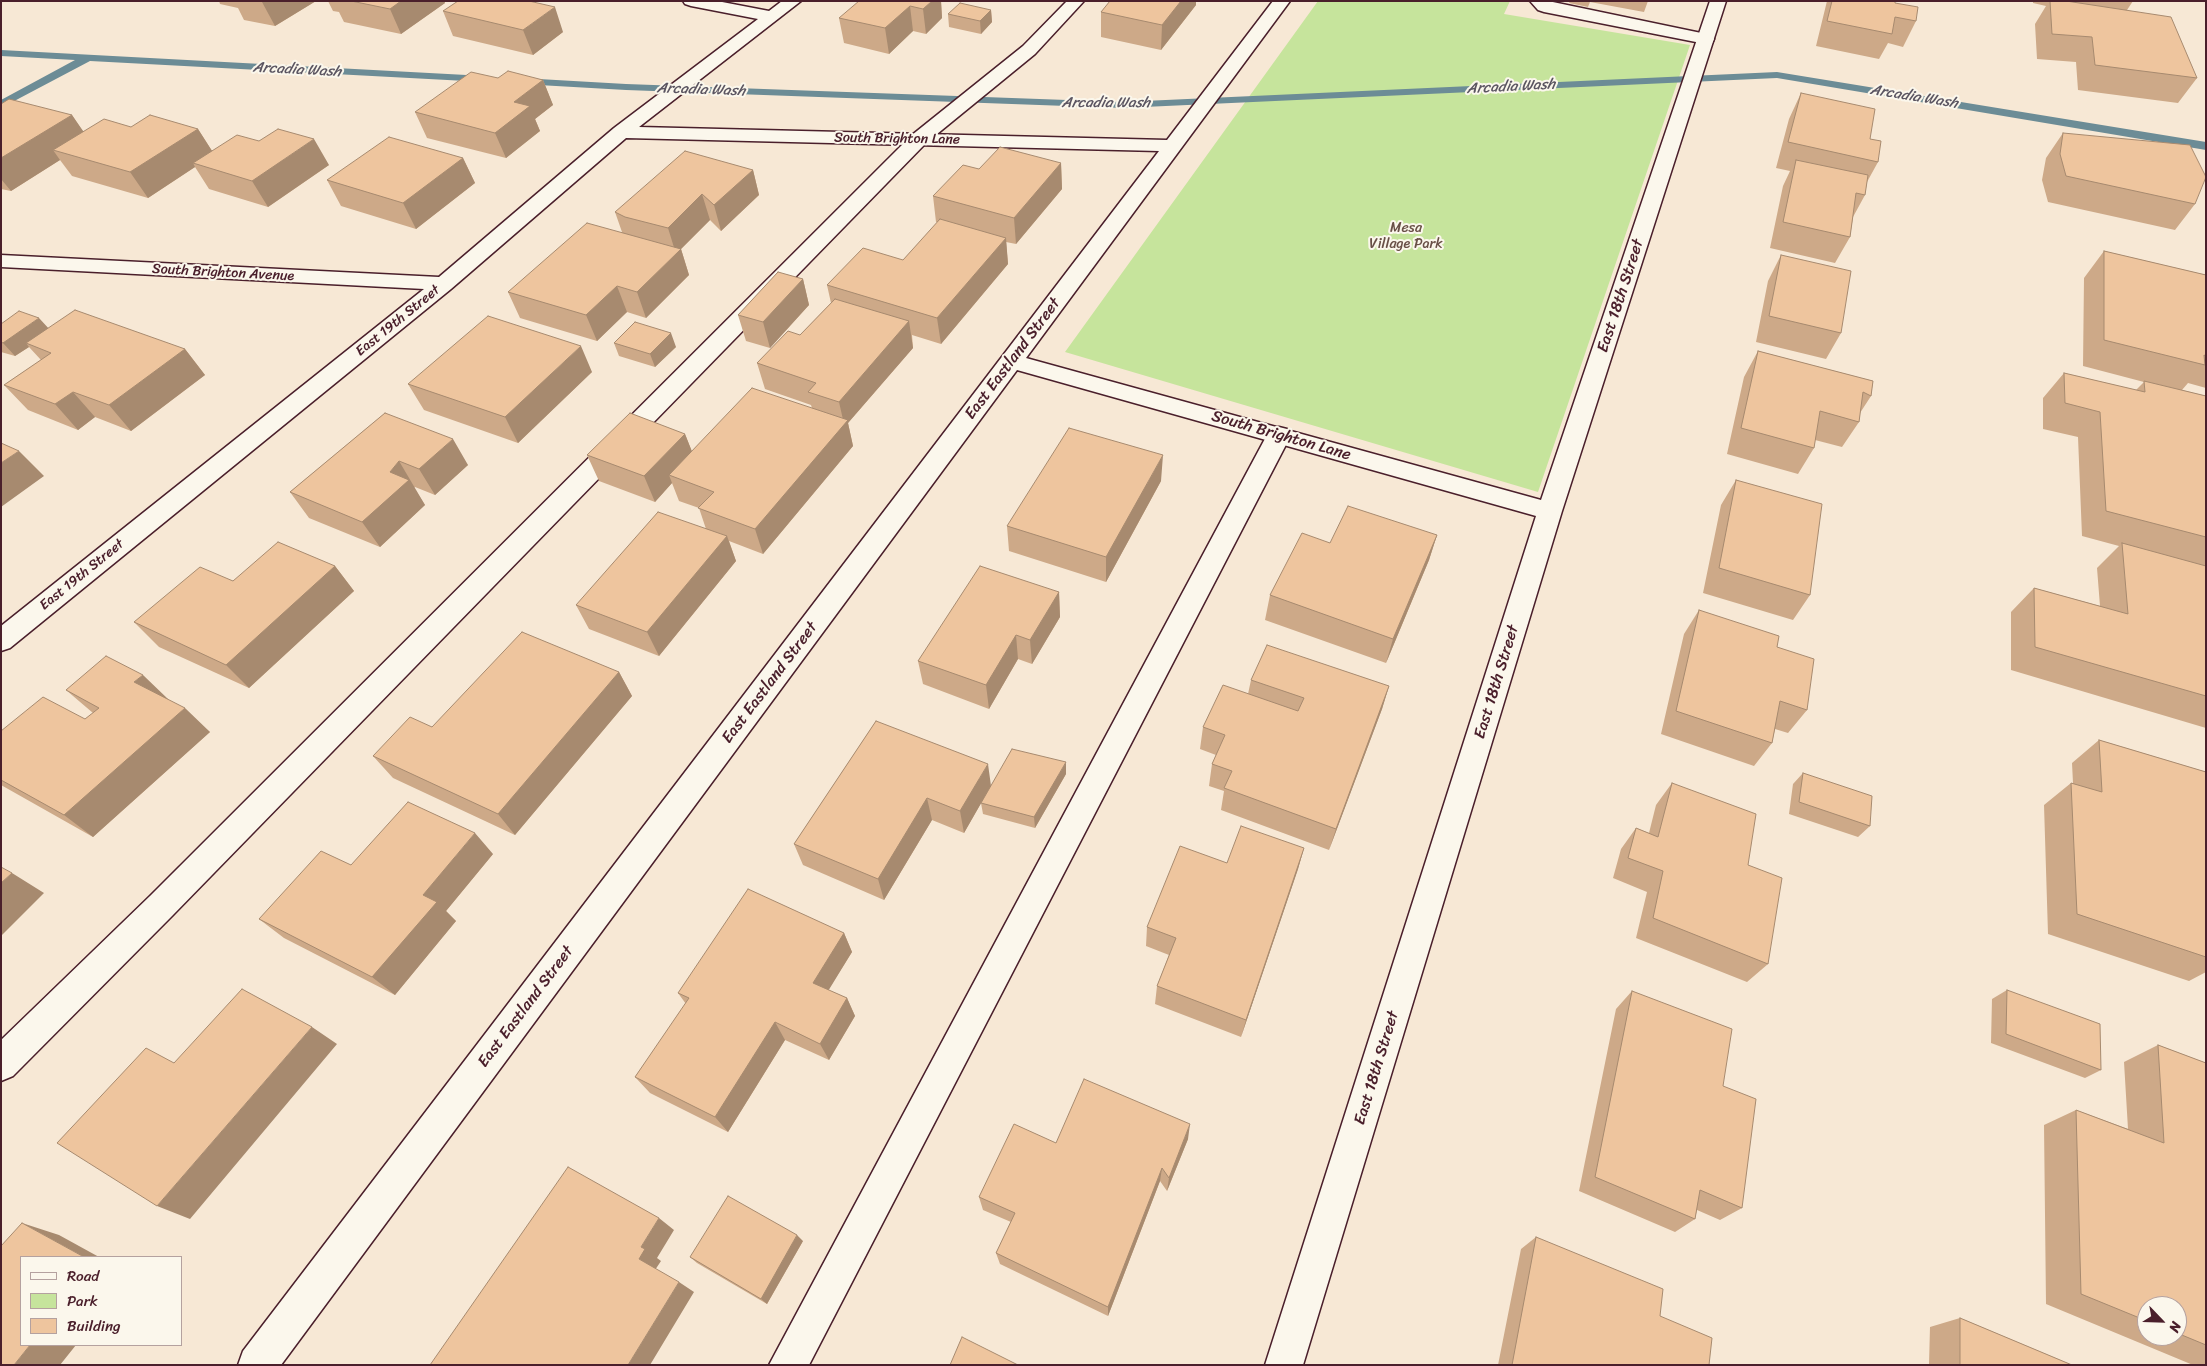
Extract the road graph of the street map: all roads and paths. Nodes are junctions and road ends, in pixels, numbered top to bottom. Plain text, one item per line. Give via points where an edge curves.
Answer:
1 (691, 1) edge
2 (793, 1) edge
3 (1076, 1) edge
4 (1282, 1) edge
5 (1538, 1) edge
6 (1718, 1) edge
7 (772, 17) junction
8 (1706, 39) junction
9 (621, 132) junction
10 (919, 139) junction
11 (1174, 146) junction
12 (1, 261) edge
13 (444, 284) junction
14 (1012, 361) junction
15 (1279, 435) junction
16 (1550, 511) junction
17 (1, 640) edge
18 (1, 1064) edge
19 (257, 1365) edge
20 (788, 1365) edge
21 (1284, 1365) edge

1 - 7 street
2 - 7 street, East 19th Street
3 - 10 street via 1029,50
4 - 11 street, East Eastland Street
5 - 8 street via 1544,6
6 - 8 street, East 18th Street
7 - 9 street, East 19th Street
8 - 16 street, East 18th Street
9 - 10 street, South Brighton Lane
9 - 13 street, East 19th Street
10 - 11 street, South Brighton Lane
10 - 18 street
11 - 14 street, East Eastland Street
12 - 13 street, South Brighton Avenue
13 - 17 street, East 19th Street
14 - 15 street, South Brighton Lane
14 - 19 street, East Eastland Street
15 - 16 street, South Brighton Lane
15 - 20 street
16 - 21 street, East 18th Street

